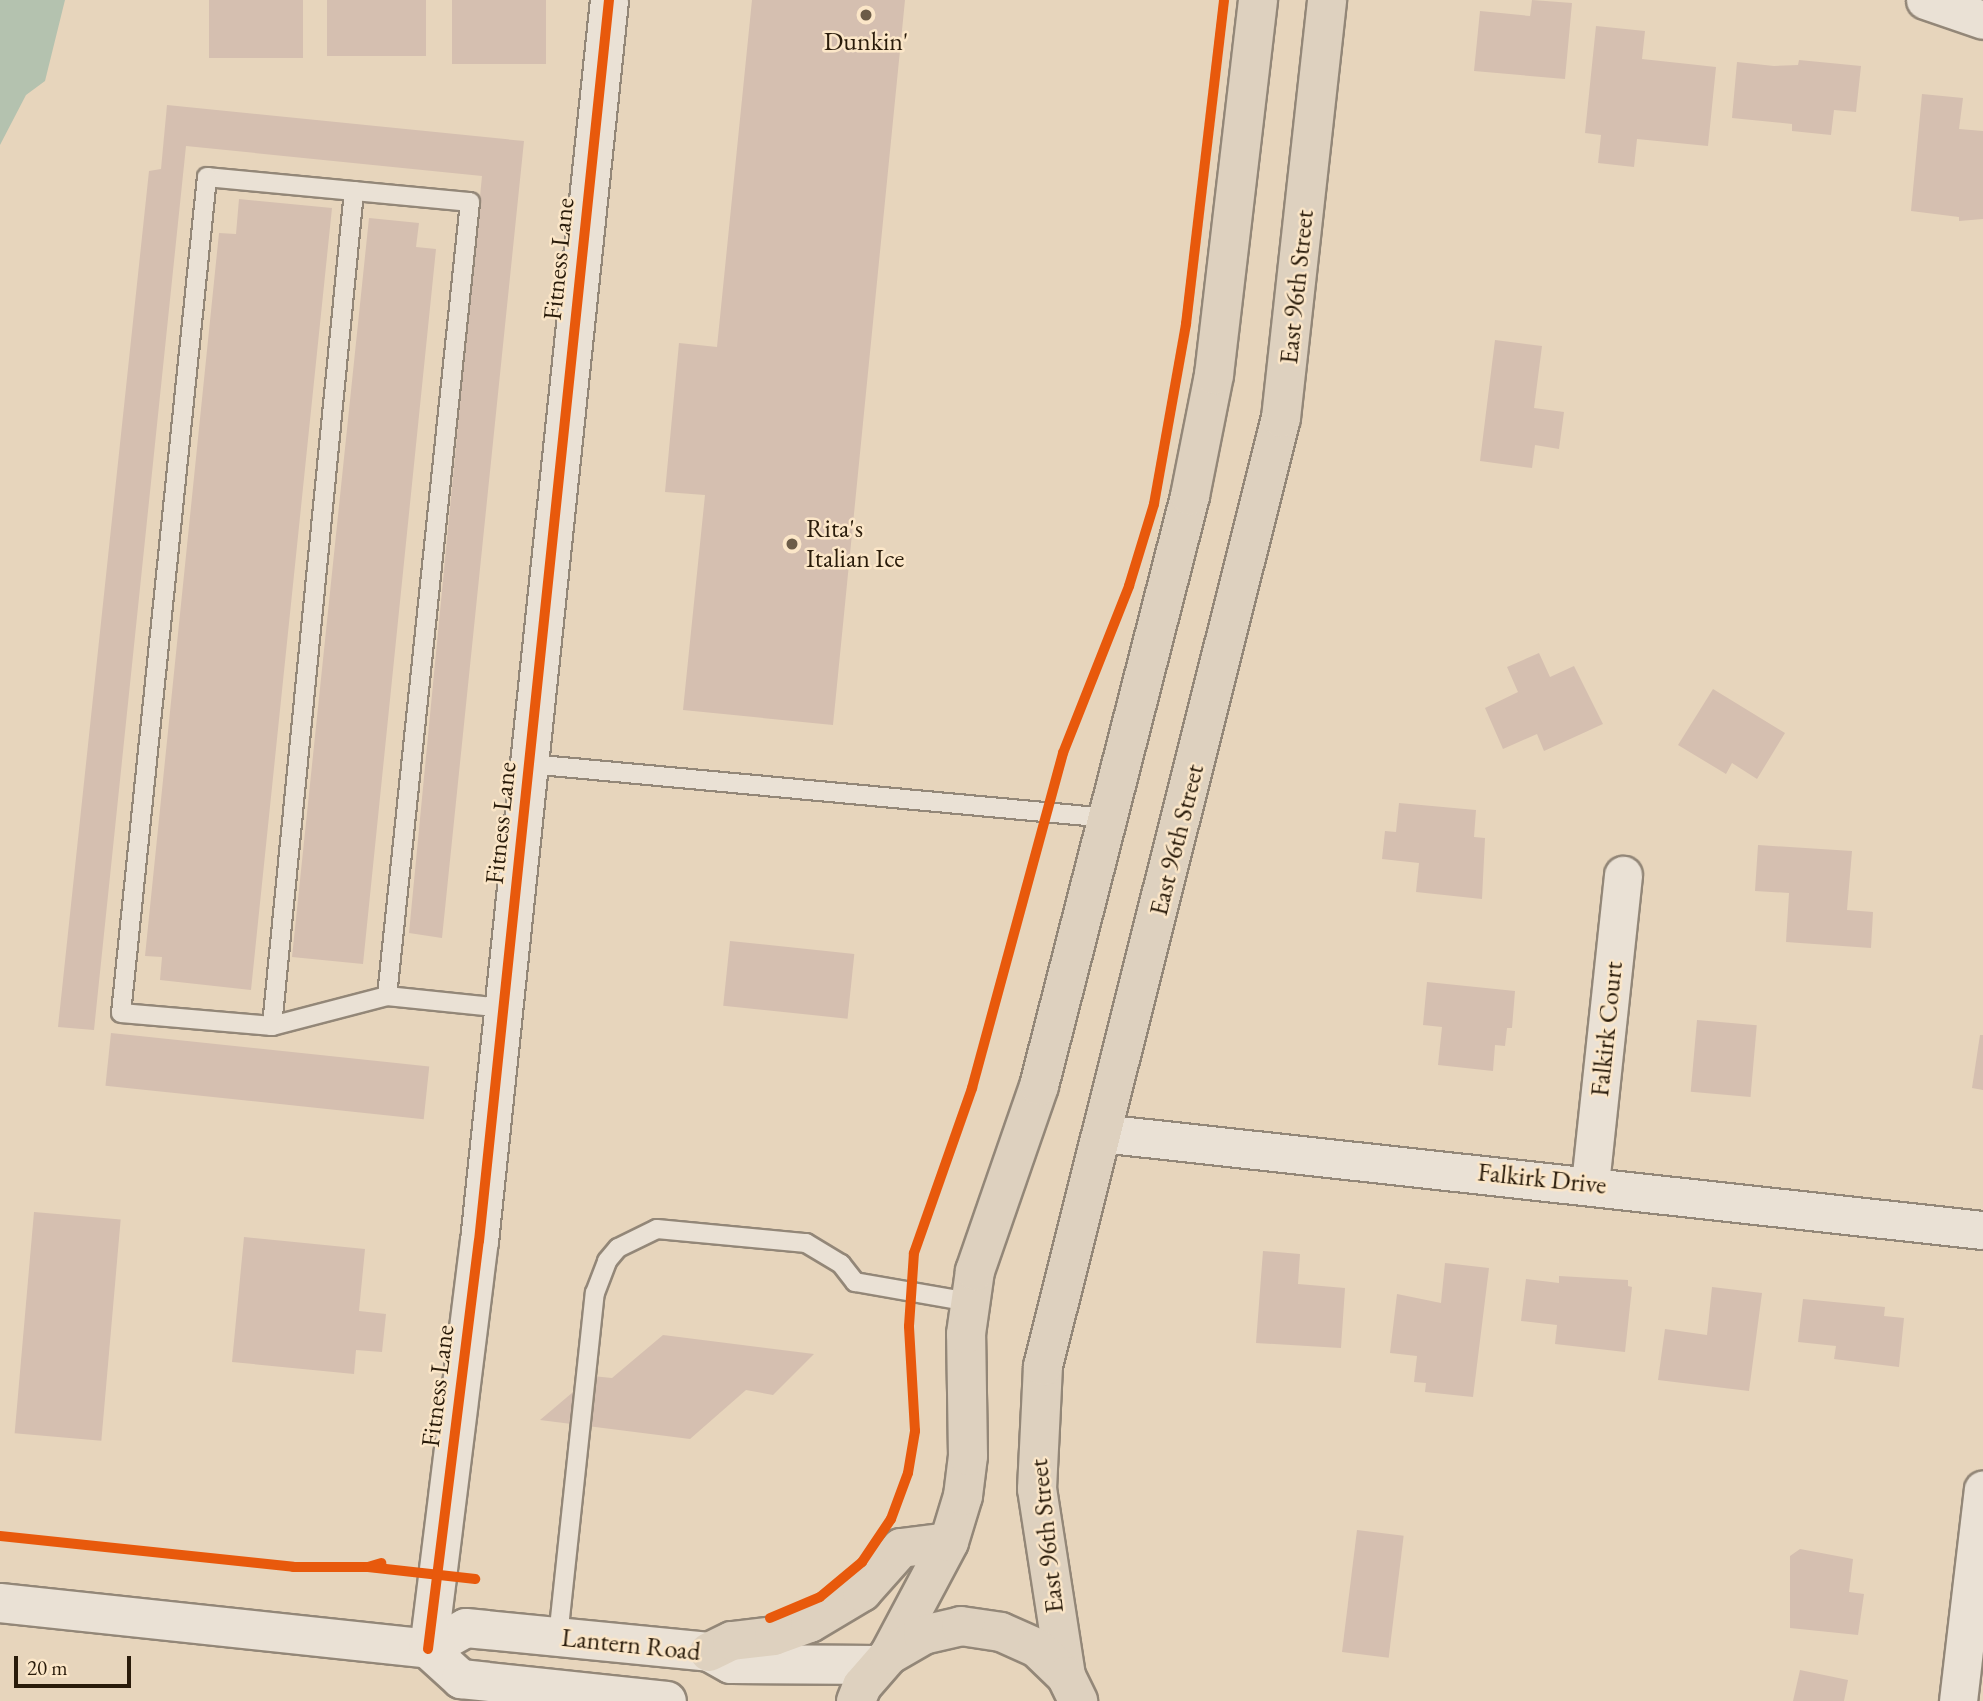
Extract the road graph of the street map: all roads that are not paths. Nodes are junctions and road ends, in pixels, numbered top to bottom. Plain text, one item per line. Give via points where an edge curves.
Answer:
1 (608, 0) edge
2 (1258, 0) edge
3 (1327, 0) edge
4 (1925, 0) edge
5 (1983, 20) edge
6 (354, 191) junction
7 (530, 764) junction
8 (1108, 818) junction
9 (1623, 875) dead end
10 (387, 996) junction
11 (504, 1008) junction
12 (272, 1026) junction
13 (1101, 1133) junction
14 (1590, 1184) junction
15 (1983, 1230) edge
16 (970, 1302) junction
17 (1983, 1489) edge
18 (949, 1542) junction
19 (0, 1603) edge
20 (558, 1637) junction
21 (428, 1649) junction
22 (709, 1652) junction
23 (883, 1660) junction
24 (1072, 1688) edge
25 (667, 1701) edge
26 (856, 1701) edge
27 (1958, 1701) edge

1 - 7 street, Fitness Lane
2 - 8 main road via 1205,429
3 - 13 main road, East 96th Street via 1281,418
4 - 5 street
6 - 10 lane via 470,202
6 - 12 lane
6 - 12 lane via 207,177 121,1013
7 - 8 lane
7 - 11 street, Fitness Lane
8 - 16 main road via 1039,1086 989,1225
9 - 14 street, Falkirk Court
10 - 11 lane
10 - 12 lane
11 - 21 street, Fitness Lane
13 - 14 street, Falkirk Drive
13 - 24 main road, East 96th Street via 1049,1334 1037,1428 1040,1524
14 - 15 street, Falkirk Drive
16 - 18 main road via 968,1457 963,1496
16 - 20 lane via 855,1282 841,1264 806,1243 657,1229 618,1248 607,1261 595,1293
17 - 27 street
18 - 22 main road via 901,1548 862,1592 810,1623 774,1636 732,1641
18 - 23 main road
19 - 21 street
20 - 21 street, Lantern Road via 466,1628
20 - 22 street, Lantern Road
21 - 25 street, Lantern Road via 461,1679
22 - 23 street, Lantern Road via 731,1664
23 - 24 main road via 923,1635 961,1626 1001,1632 1037,1648
23 - 26 main road

